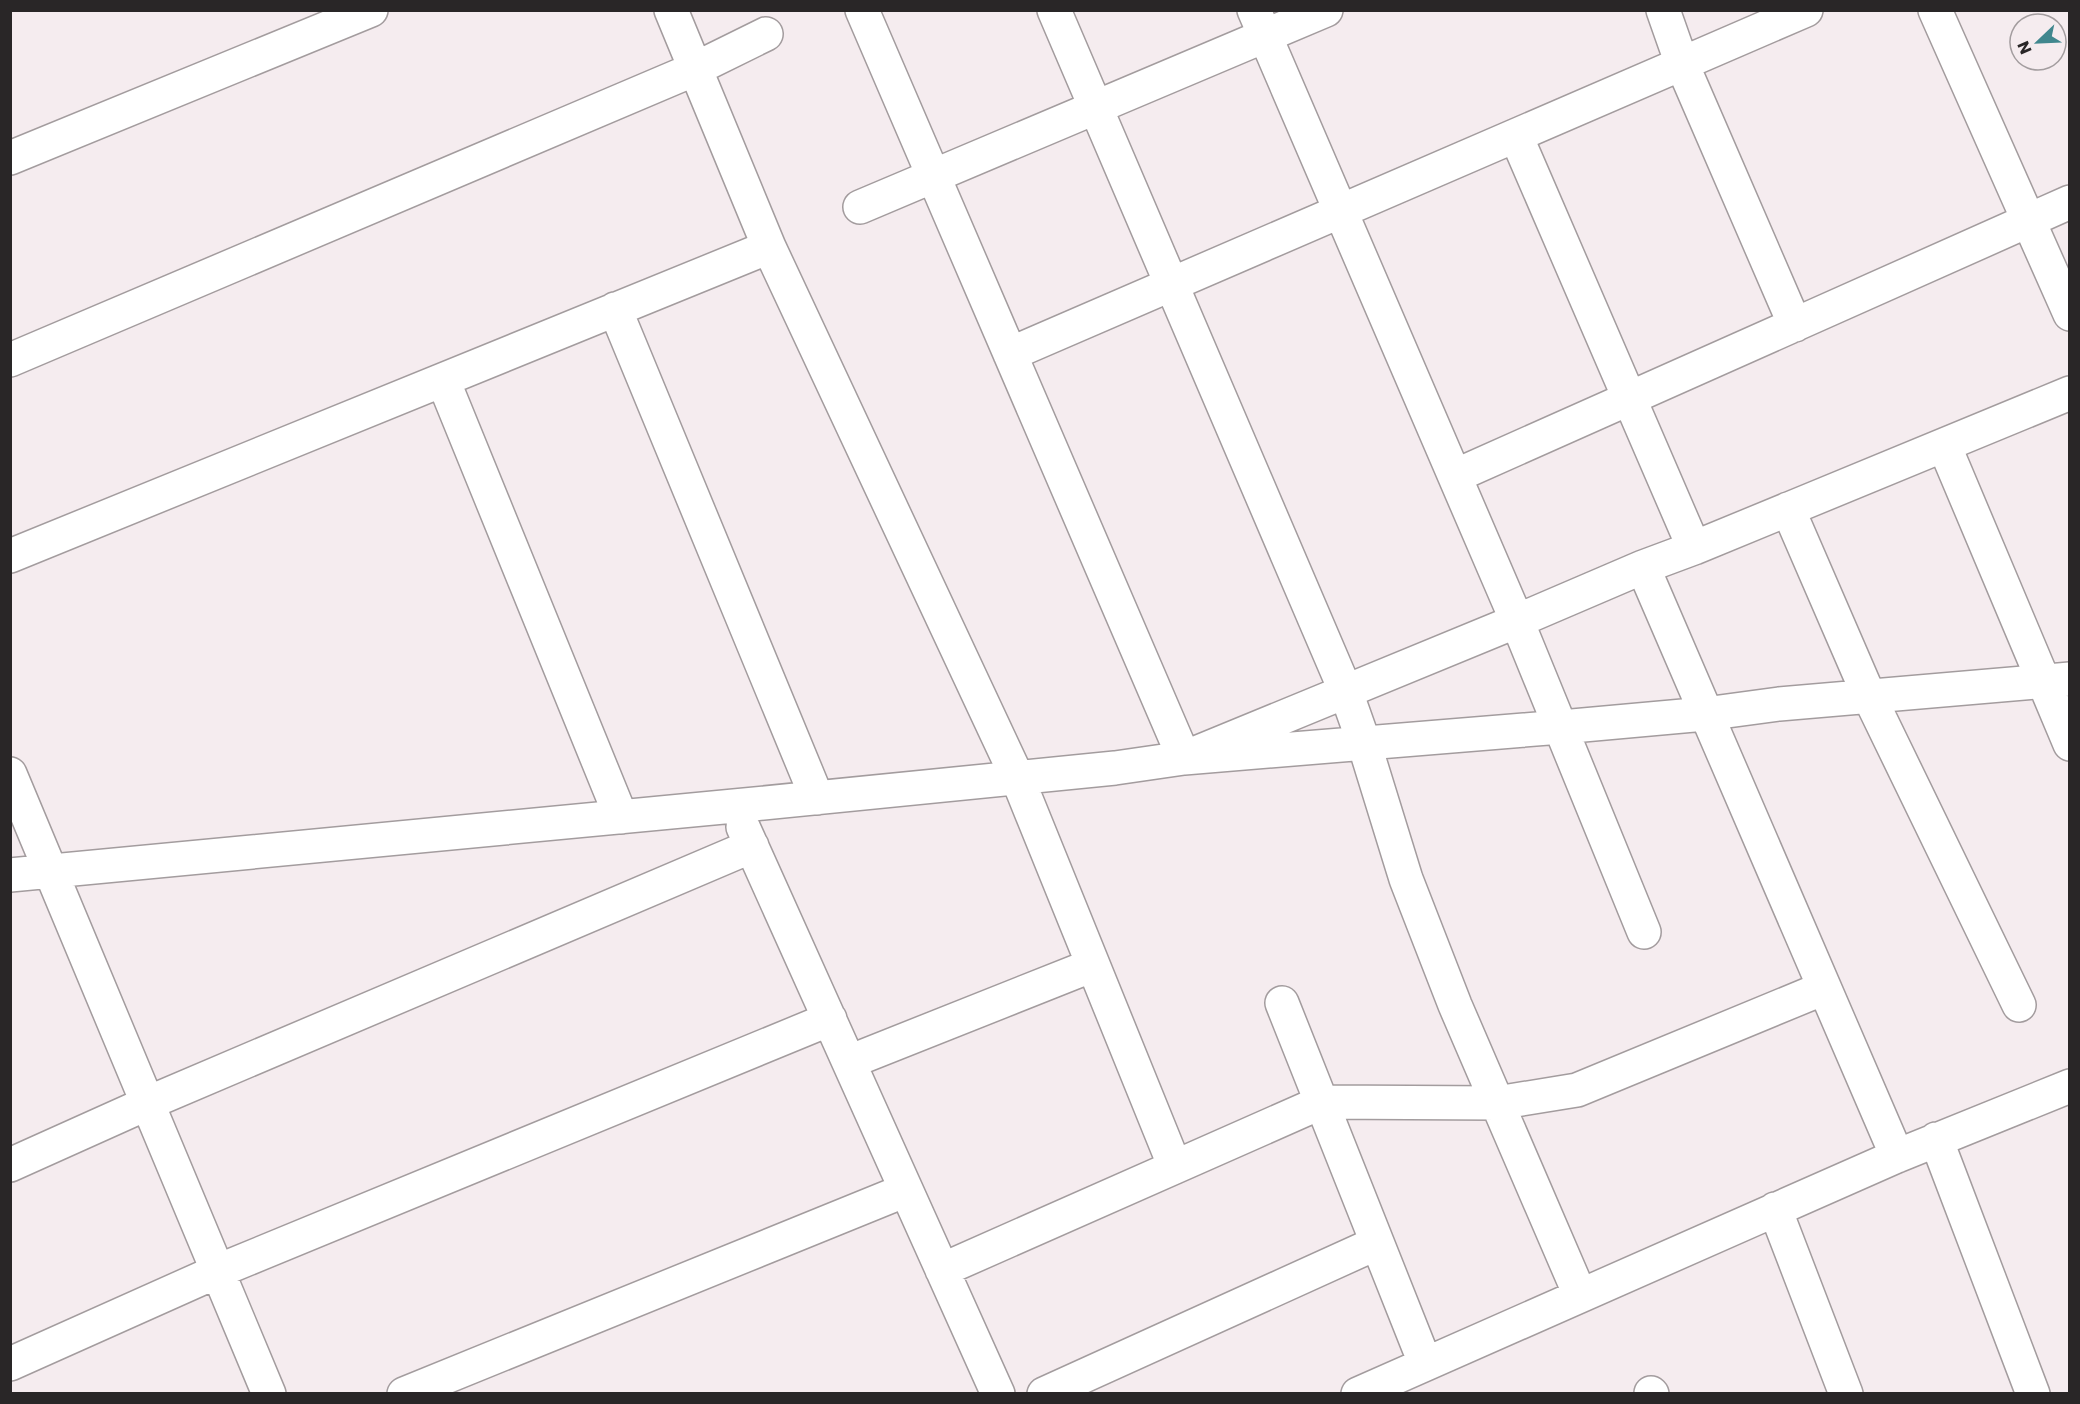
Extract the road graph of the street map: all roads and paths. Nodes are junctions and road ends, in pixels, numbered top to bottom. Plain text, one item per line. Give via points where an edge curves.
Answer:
1 (371, 10) edge
2 (671, 10) edge
3 (862, 10) edge
4 (1054, 10) edge
5 (1326, 10) edge
6 (1663, 10) edge
7 (1806, 10) edge
8 (1935, 10) edge
9 (1260, 23) edge
10 (766, 34) dead end
11 (1682, 64) junction
12 (695, 69) junction
13 (1095, 107) junction
14 (1516, 136) junction
15 (10, 158) edge
16 (933, 176) junction
17 (2070, 202) edge
18 (860, 207) dead end
19 (1341, 211) junction
20 (2028, 222) junction
21 (769, 247) junction
22 (1171, 284) junction
23 (615, 309) junction
24 (2070, 314) edge
25 (1795, 325) junction
26 (1010, 354) junction
27 (10, 360) edge
28 (443, 380) junction
29 (2070, 393) edge
30 (1630, 399) junction
31 (1944, 445) junction
32 (1455, 476) junction
33 (1788, 509) junction
34 (1694, 548) junction
35 (10, 556) edge
36 (1643, 567) junction
37 (1517, 621) junction
38 (2056, 680) edge
39 (1346, 692) junction
40 (1869, 696) junction
41 (1705, 714) junction
42 (1561, 728) junction
43 (1364, 743) junction
44 (2070, 744) edge
45 (1184, 758) junction
46 (10, 774) edge
47 (1017, 777) junction
48 (817, 798) junction
49 (734, 806) junction
50 (621, 817) junction
51 (752, 846) junction
52 (52, 871) junction
53 (10, 875) edge
54 (1644, 932) dead end
55 (1093, 965) junction
56 (1824, 988) junction
57 (1282, 1003) dead end
58 (2019, 1005) dead end
59 (830, 1019) junction
60 (849, 1062) junction
61 (2069, 1087) edge
62 (1322, 1102) junction
63 (1497, 1103) junction
64 (148, 1104) junction
65 (1936, 1140) junction
66 (1897, 1156) junction
67 (10, 1165) edge
68 (1175, 1167) junction
69 (906, 1190) junction
70 (1775, 1209) junction
71 (1377, 1243) junction
72 (942, 1270) junction
73 (218, 1271) junction
74 (1580, 1295) junction
75 (1425, 1363) junction
76 (10, 1364) edge
77 (269, 1394) edge
78 (404, 1394) edge
79 (998, 1394) edge
80 (1044, 1394) edge
81 (1358, 1394) edge
82 (1846, 1394) edge
83 (2033, 1394) edge

1 - 15 street
2 - 12 street
3 - 16 street
4 - 13 street
5 - 9 street
6 - 11 street
7 - 11 street
8 - 20 street
9 - 13 street
9 - 19 street
10 - 12 street
11 - 14 street
11 - 25 street
12 - 21 street
12 - 27 street
13 - 16 street
13 - 22 street
14 - 19 street
14 - 30 street
16 - 18 street
16 - 26 street
17 - 20 street
19 - 22 street
19 - 32 street
20 - 24 street
20 - 25 street
21 - 23 street
21 - 47 street
22 - 26 street
22 - 39 street
23 - 28 street
23 - 48 street
25 - 30 street
26 - 45 street
28 - 35 street
28 - 50 street
29 - 31 street
30 - 32 street
30 - 34 street
31 - 33 street
31 - 38 street
32 - 37 street
33 - 34 street
33 - 40 street
34 - 36 street
36 - 37 street
36 - 41 street
37 - 39 street
37 - 42 street
38 - 40 street
38 - 44 street
39 - 43 street
39 - 45 street
40 - 41 street
40 - 58 street
41 - 42 street
41 - 56 street
42 - 43 street
42 - 54 street
43 - 45 street
43 - 63 street via 1406,879
45 - 47 street
46 - 52 street
47 - 48 street
47 - 55 street
48 - 49 street
49 - 50 street
49 - 51 street
50 - 52 street
51 - 59 street
51 - 64 street
52 - 53 street
52 - 64 street
55 - 60 street
55 - 68 street
56 - 63 street via 1577,1090
56 - 66 street
57 - 62 street
59 - 60 street
59 - 73 street
60 - 69 street
61 - 65 street
62 - 63 street
62 - 68 street
62 - 71 street
63 - 74 street
64 - 67 street
64 - 73 street
65 - 66 street
65 - 83 street
66 - 70 street
68 - 72 street
69 - 72 street
69 - 78 street
70 - 74 street
70 - 82 street
71 - 75 street
71 - 80 street
72 - 79 street
73 - 76 street
73 - 77 street
74 - 75 street
75 - 81 street

